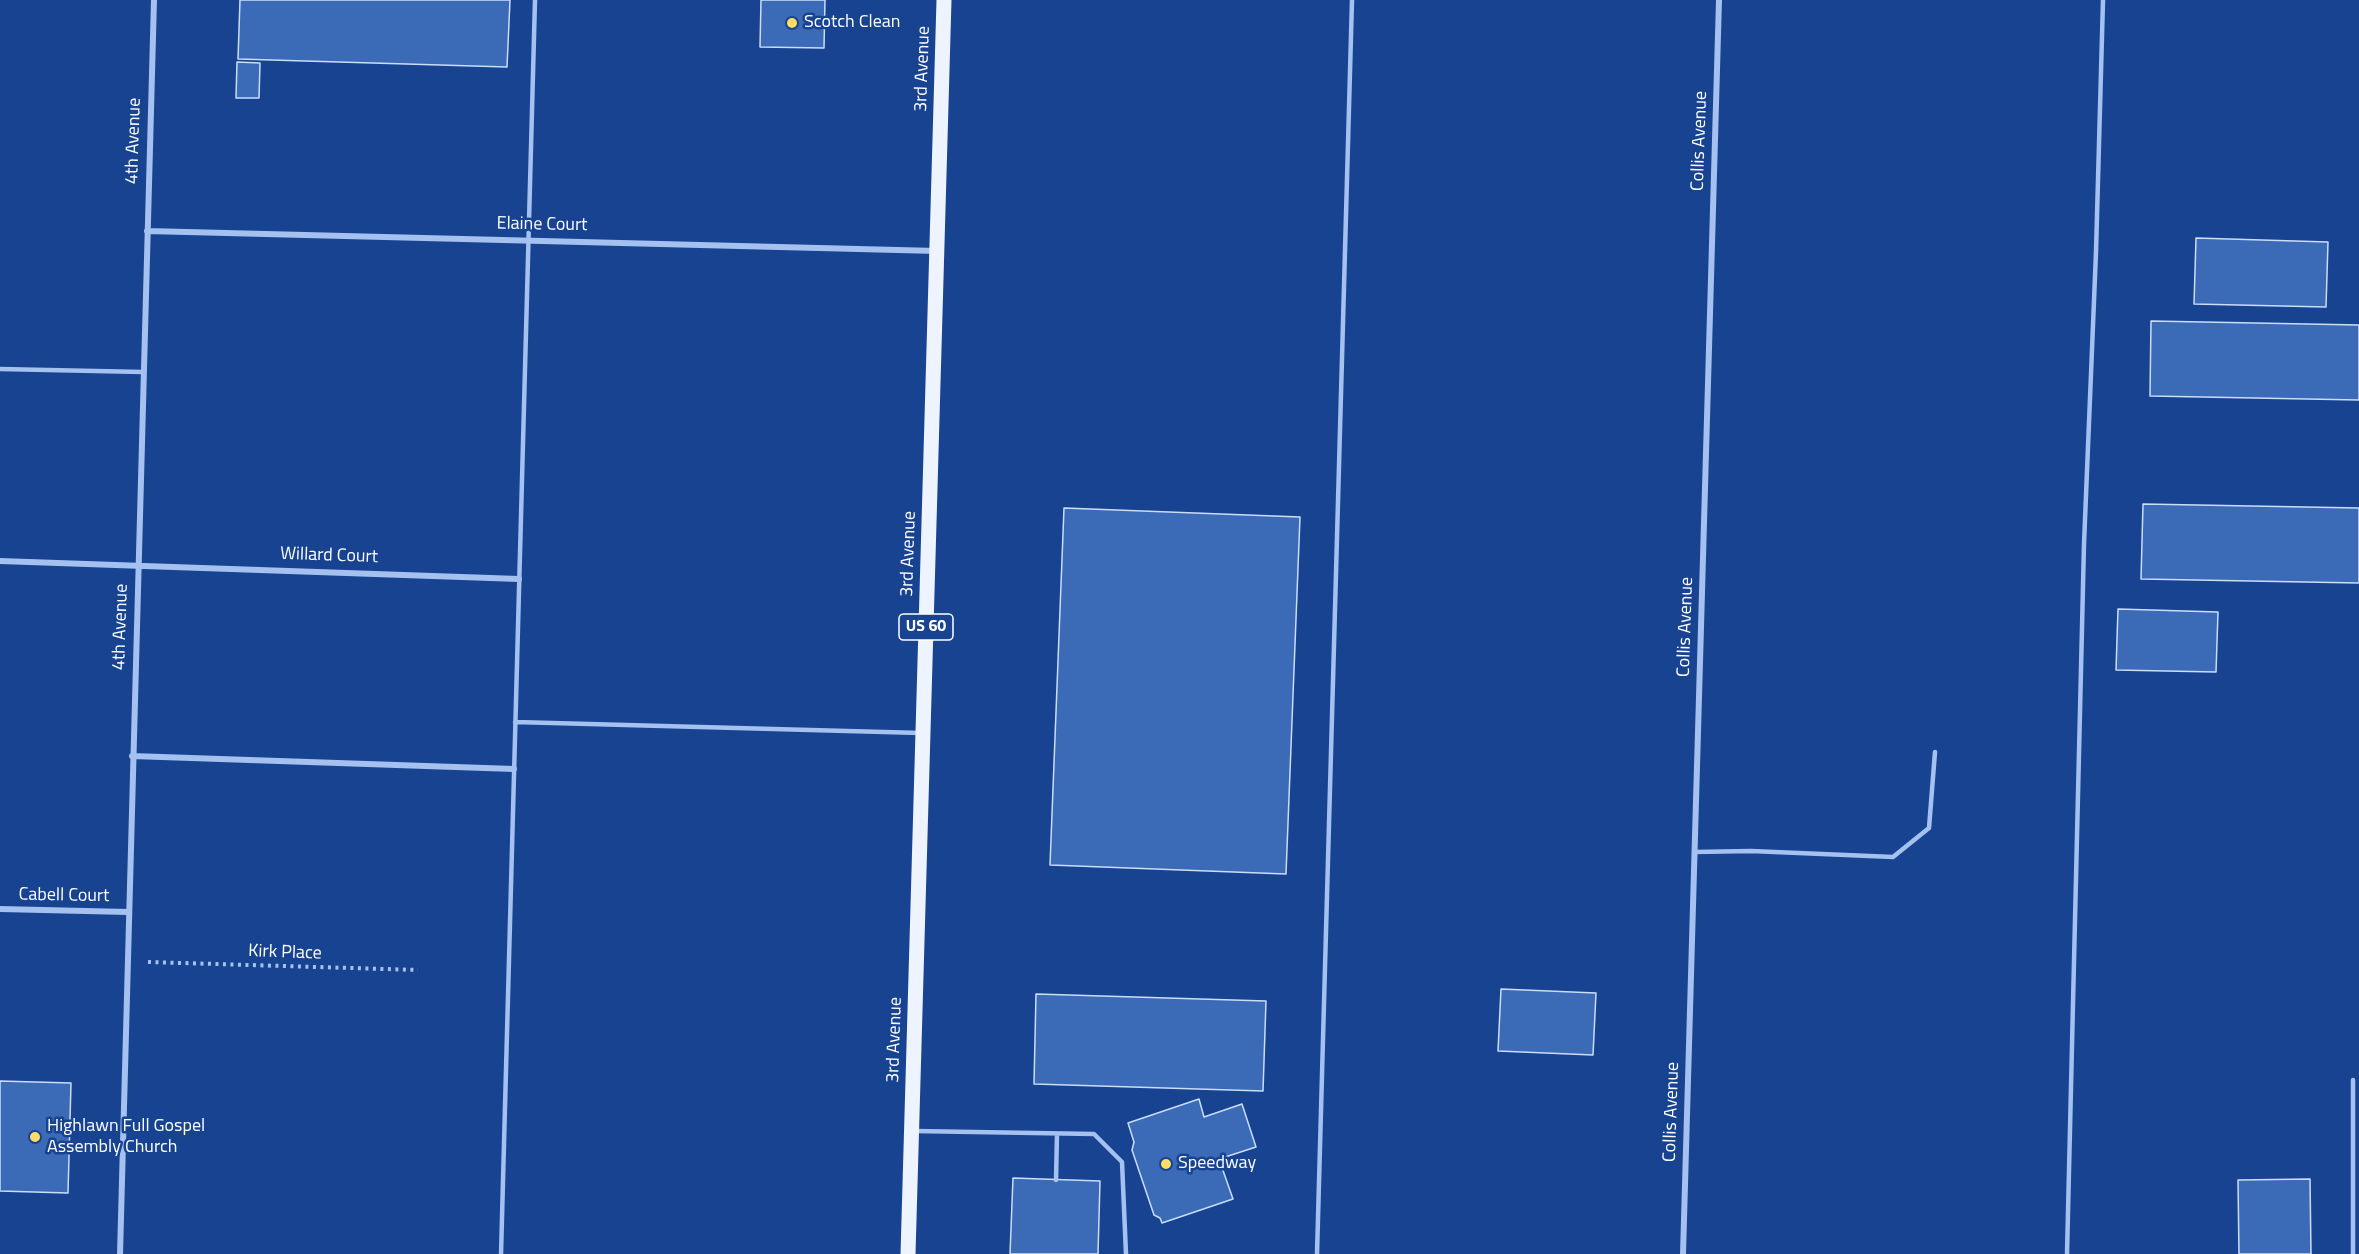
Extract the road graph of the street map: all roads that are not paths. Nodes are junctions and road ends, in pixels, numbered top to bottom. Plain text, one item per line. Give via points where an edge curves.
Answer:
1 (154, 0) edge
2 (535, 0) edge
3 (944, 0) edge
4 (1352, 0) edge
5 (1719, 0) edge
6 (2103, 0) edge
7 (147, 231) junction
8 (529, 240) junction
9 (937, 251) junction
10 (0, 369) edge
11 (143, 372) junction
12 (0, 561) edge
13 (138, 565) junction
14 (519, 579) junction
15 (515, 722) junction
16 (923, 733) junction
17 (1935, 752) dead end
18 (132, 756) junction
19 (514, 769) junction
20 (1694, 852) junction
21 (0, 909) edge
22 (128, 912) junction
23 (2353, 1080) dead end
24 (912, 1130) junction
25 (1057, 1134) junction
26 (1056, 1180) dead end
27 (120, 1254) edge
28 (501, 1254) edge
29 (908, 1254) edge
30 (1126, 1254) edge
31 (1317, 1254) edge
32 (1683, 1254) edge
33 (2067, 1254) edge
34 (2353, 1254) edge

1 - 7 street, 4th Avenue
2 - 8 lane
3 - 9 main road, 3rd Avenue / US 60
4 - 31 lane
5 - 20 street, Collis Avenue
6 - 33 lane via 2084,544
7 - 8 street, Elaine Court
7 - 11 street, 4th Avenue
8 - 9 street, Elaine Court
8 - 14 lane
9 - 16 main road, 3rd Avenue / US 60
10 - 11 lane
11 - 13 street, 4th Avenue
12 - 13 street, Willard Court
13 - 14 street, Willard Court
13 - 18 street, 4th Avenue
14 - 15 lane
15 - 16 lane
15 - 19 lane
16 - 24 main road, 3rd Avenue / US 60
17 - 20 lane via 1929,828 1893,857
18 - 19 street
18 - 22 street, 4th Avenue
19 - 28 lane
20 - 32 street, Collis Avenue
21 - 22 street, Cabell Court
22 - 27 street, 4th Avenue
23 - 34 lane
24 - 25 lane
24 - 29 main road, 3rd Avenue / US 60
25 - 26 lane
25 - 30 lane via 1094,1134 1122,1162

